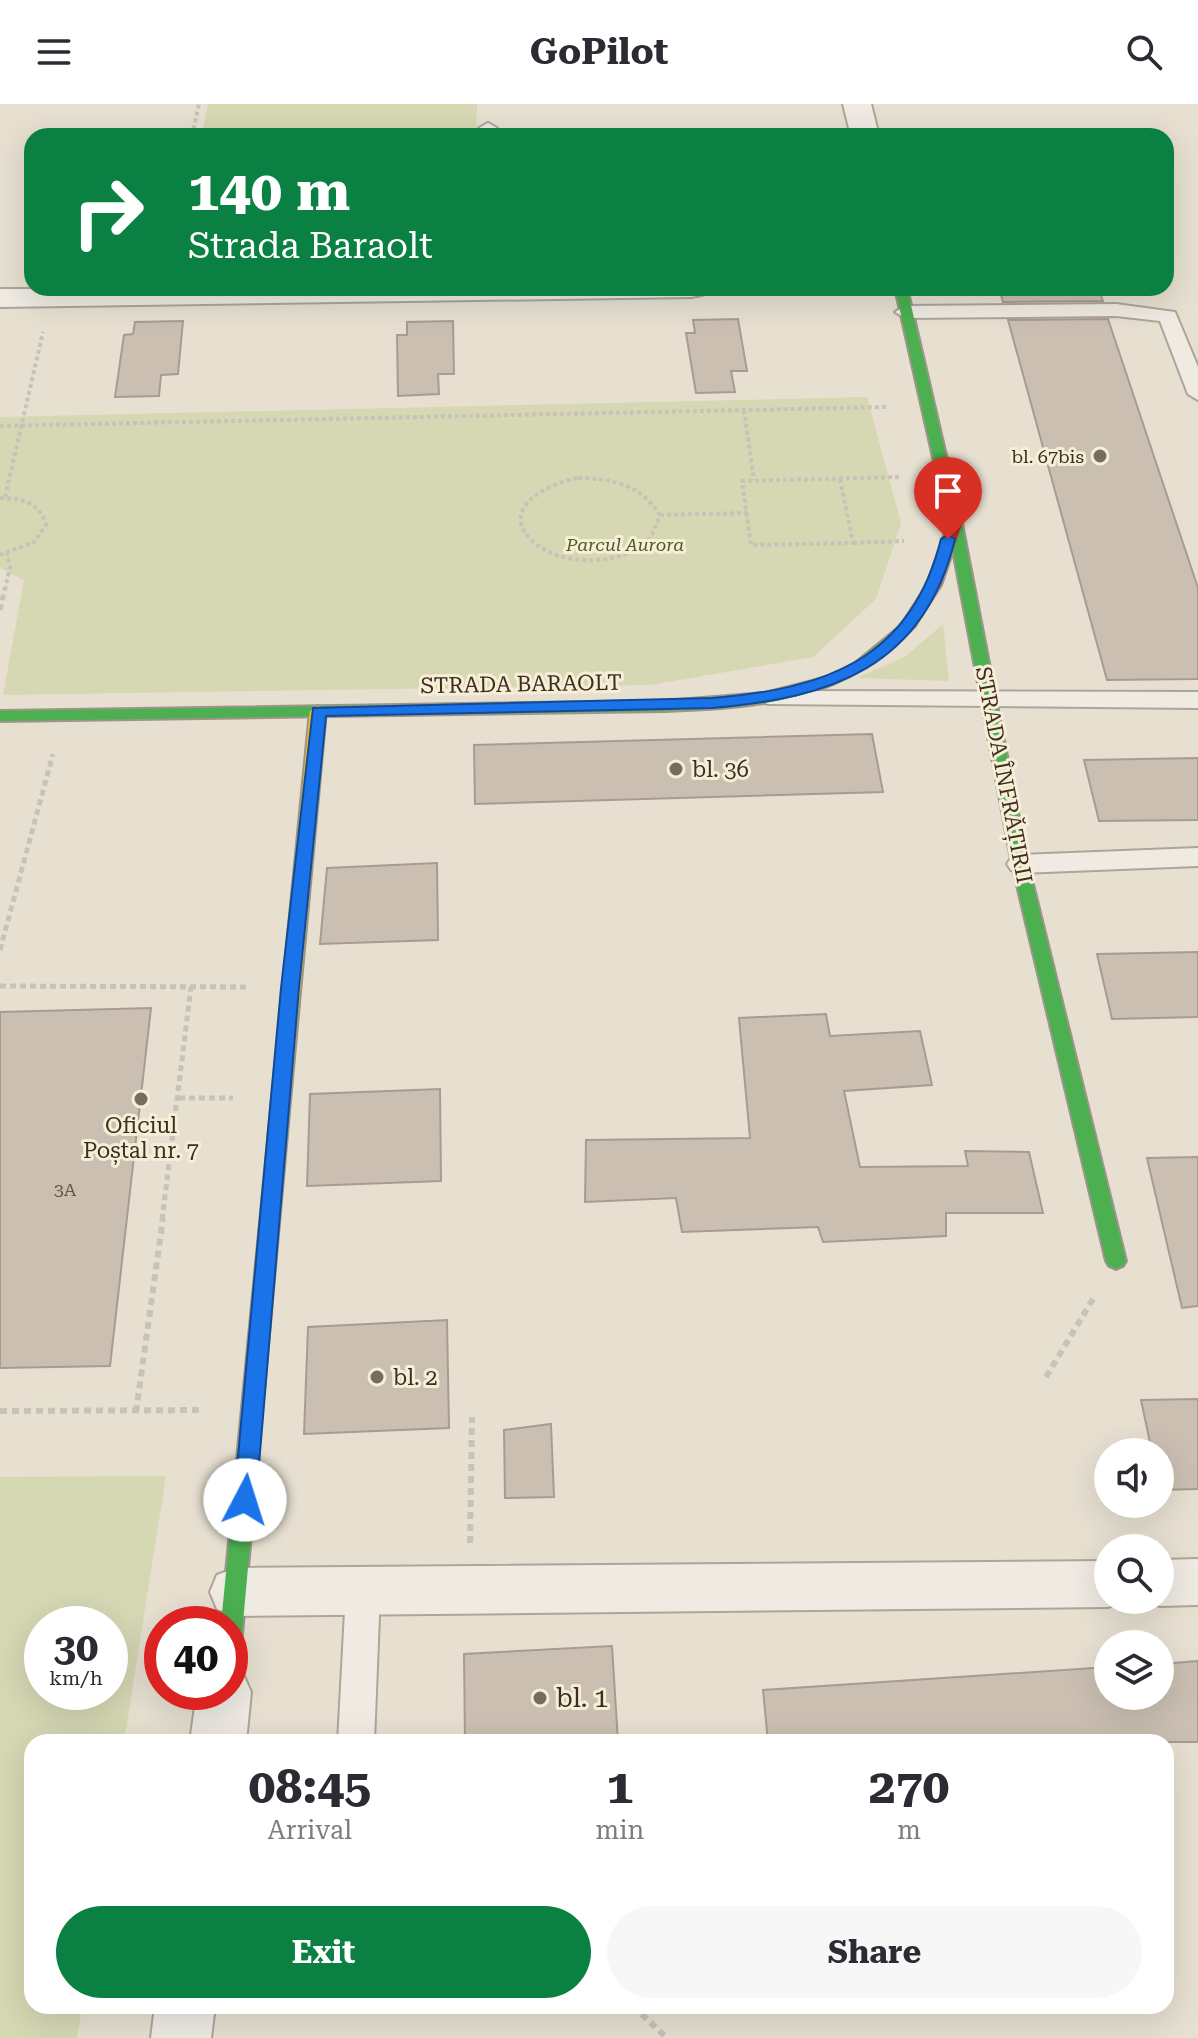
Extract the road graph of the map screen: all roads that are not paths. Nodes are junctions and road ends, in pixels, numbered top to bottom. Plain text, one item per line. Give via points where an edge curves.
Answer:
1 (857, 104) edge
2 (863, 128) edge
3 (108, 296) edge
4 (902, 296) edge
5 (0, 298) edge
6 (905, 312) junction
7 (1198, 394) edge
8 (952, 532) junction
9 (759, 699) junction
10 (1198, 700) edge
11 (990, 702) junction
12 (318, 711) junction
13 (0, 716) edge
14 (1198, 857) edge
15 (1020, 864) junction
16 (1116, 1261) road end
17 (1198, 1582) edge
18 (1174, 1583) edge
19 (1094, 1584) edge
20 (236, 1592) junction
21 (363, 1592) junction
22 (234, 1606) edge
23 (222, 1710) edge
24 (219, 1734) edge
25 (356, 1734) edge
26 (184, 2014) edge
27 (181, 2038) edge

1 - 2 street
3 - 5 street
4 - 6 street, STRADA ÎNFRĂȚIRII
6 - 7 lane via 1116,310 1168,316
6 - 8 street, STRADA ÎNFRĂȚIRII
8 - 9 street, STRADA BARAOLT via 931,591 883,651 852,673
8 - 11 street, STRADA ÎNFRĂȚIRII
9 - 11 lane
9 - 12 street, STRADA BARAOLT
10 - 11 lane
11 - 15 street, STRADA ÎNFRĂȚIRII
12 - 13 street, STRADA BARAOLT
12 - 20 street
14 - 15 lane
15 - 16 street, STRADA ÎNFRĂȚIRII
17 - 18 street
19 - 21 street
20 - 21 street
20 - 22 street
21 - 25 lane
23 - 24 street
26 - 27 street

